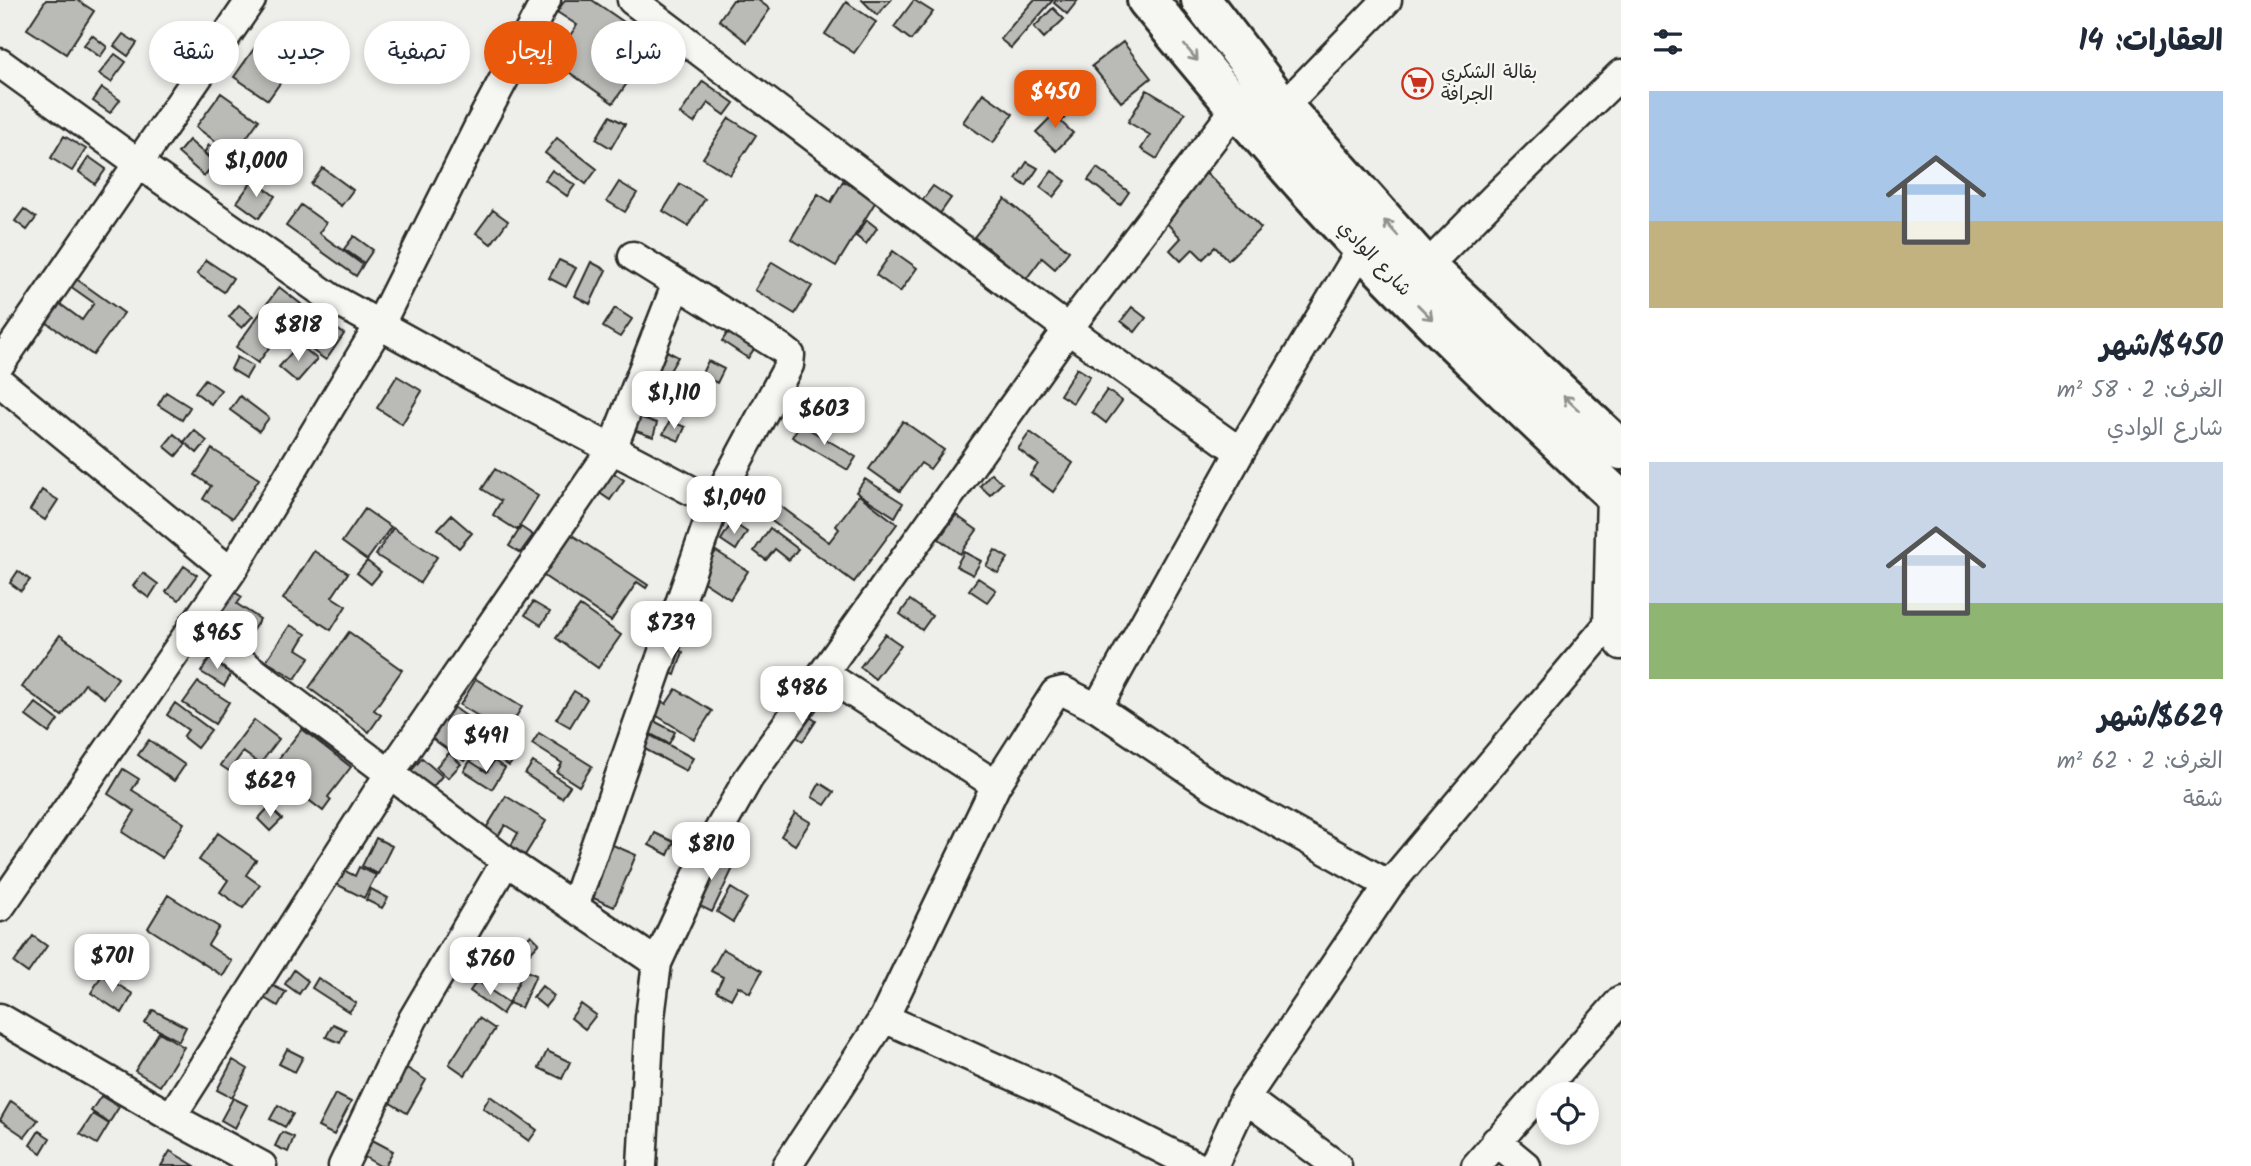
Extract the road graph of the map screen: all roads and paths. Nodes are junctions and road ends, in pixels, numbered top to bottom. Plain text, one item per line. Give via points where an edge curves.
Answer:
1 (251, 0) edge
2 (546, 0) edge
3 (632, 0) edge
4 (1147, 0) edge
5 (1202, 0) edge
6 (1387, 0) edge
7 (0, 63) edge
8 (1621, 74) edge
9 (1283, 107) junction
10 (1236, 108) junction
11 (138, 163) junction
12 (1362, 248) junction
13 (633, 257) dead end
14 (1426, 267) junction
15 (677, 282) junction
16 (380, 324) junction
17 (1068, 328) junction
18 (0, 364) edge
19 (0, 382) edge
20 (612, 449) junction
21 (1621, 450) edge
22 (1240, 452) junction
23 (1616, 496) edge
24 (715, 503) junction
25 (230, 572) junction
26 (193, 626) junction
27 (1614, 635) edge
28 (823, 673) junction
29 (1097, 708) junction
30 (390, 773) junction
31 (996, 785) junction
32 (506, 861) junction
33 (1389, 885) junction
34 (0, 907) edge
35 (573, 907) junction
36 (657, 963) junction
37 (1621, 1000) edge
38 (0, 1018) edge
39 (884, 1018) junction
40 (1245, 1098) junction
41 (171, 1117) junction
42 (1496, 1141) junction
43 (262, 1166) edge
44 (343, 1166) edge
45 (642, 1166) edge
46 (788, 1166) edge
47 (1196, 1166) edge
48 (1213, 1166) edge
49 (1337, 1166) edge
50 (1476, 1166) edge
51 (1527, 1166) edge

1 - 11 street
2 - 16 street
3 - 17 street
4 -> 10 main road, شارع الوادي
5 - 9 main road, شارع الوادي
6 - 9 street
7 - 11 street
8 - 14 street
14 -> 9 main road, شارع الوادي
10 - 12 main road, شارع الوادي
10 - 17 street
11 - 16 street via 331,298
11 - 18 street
12 - 22 street
12 -> 23 main road, شارع الوادي
13 - 15 street
21 -> 14 main road, شارع الوادي
15 - 20 street
15 - 24 street via 790,355 789,365
16 - 20 street
16 - 25 street
17 - 22 street
17 - 28 street
19 - 25 street
20 - 24 street
20 - 30 street
22 - 29 street
23 - 27 street
24 - 35 street
25 - 26 street
26 - 30 street
26 - 34 street
27 - 33 street
28 - 31 street
28 - 36 street via 748,779
29 - 31 street via 1063,691 1055,694
29 - 33 street via 1214,787
30 - 32 street
30 - 41 street
31 - 39 street
32 - 35 street
32 - 44 street via 413,1019
33 - 40 street
35 - 36 street
36 - 45 street
37 - 42 street
38 - 41 street
39 - 46 street
39 - 47 street via 1045,1090
40 - 48 street
40 - 49 street
41 - 43 street
42 - 50 street
42 - 51 street

